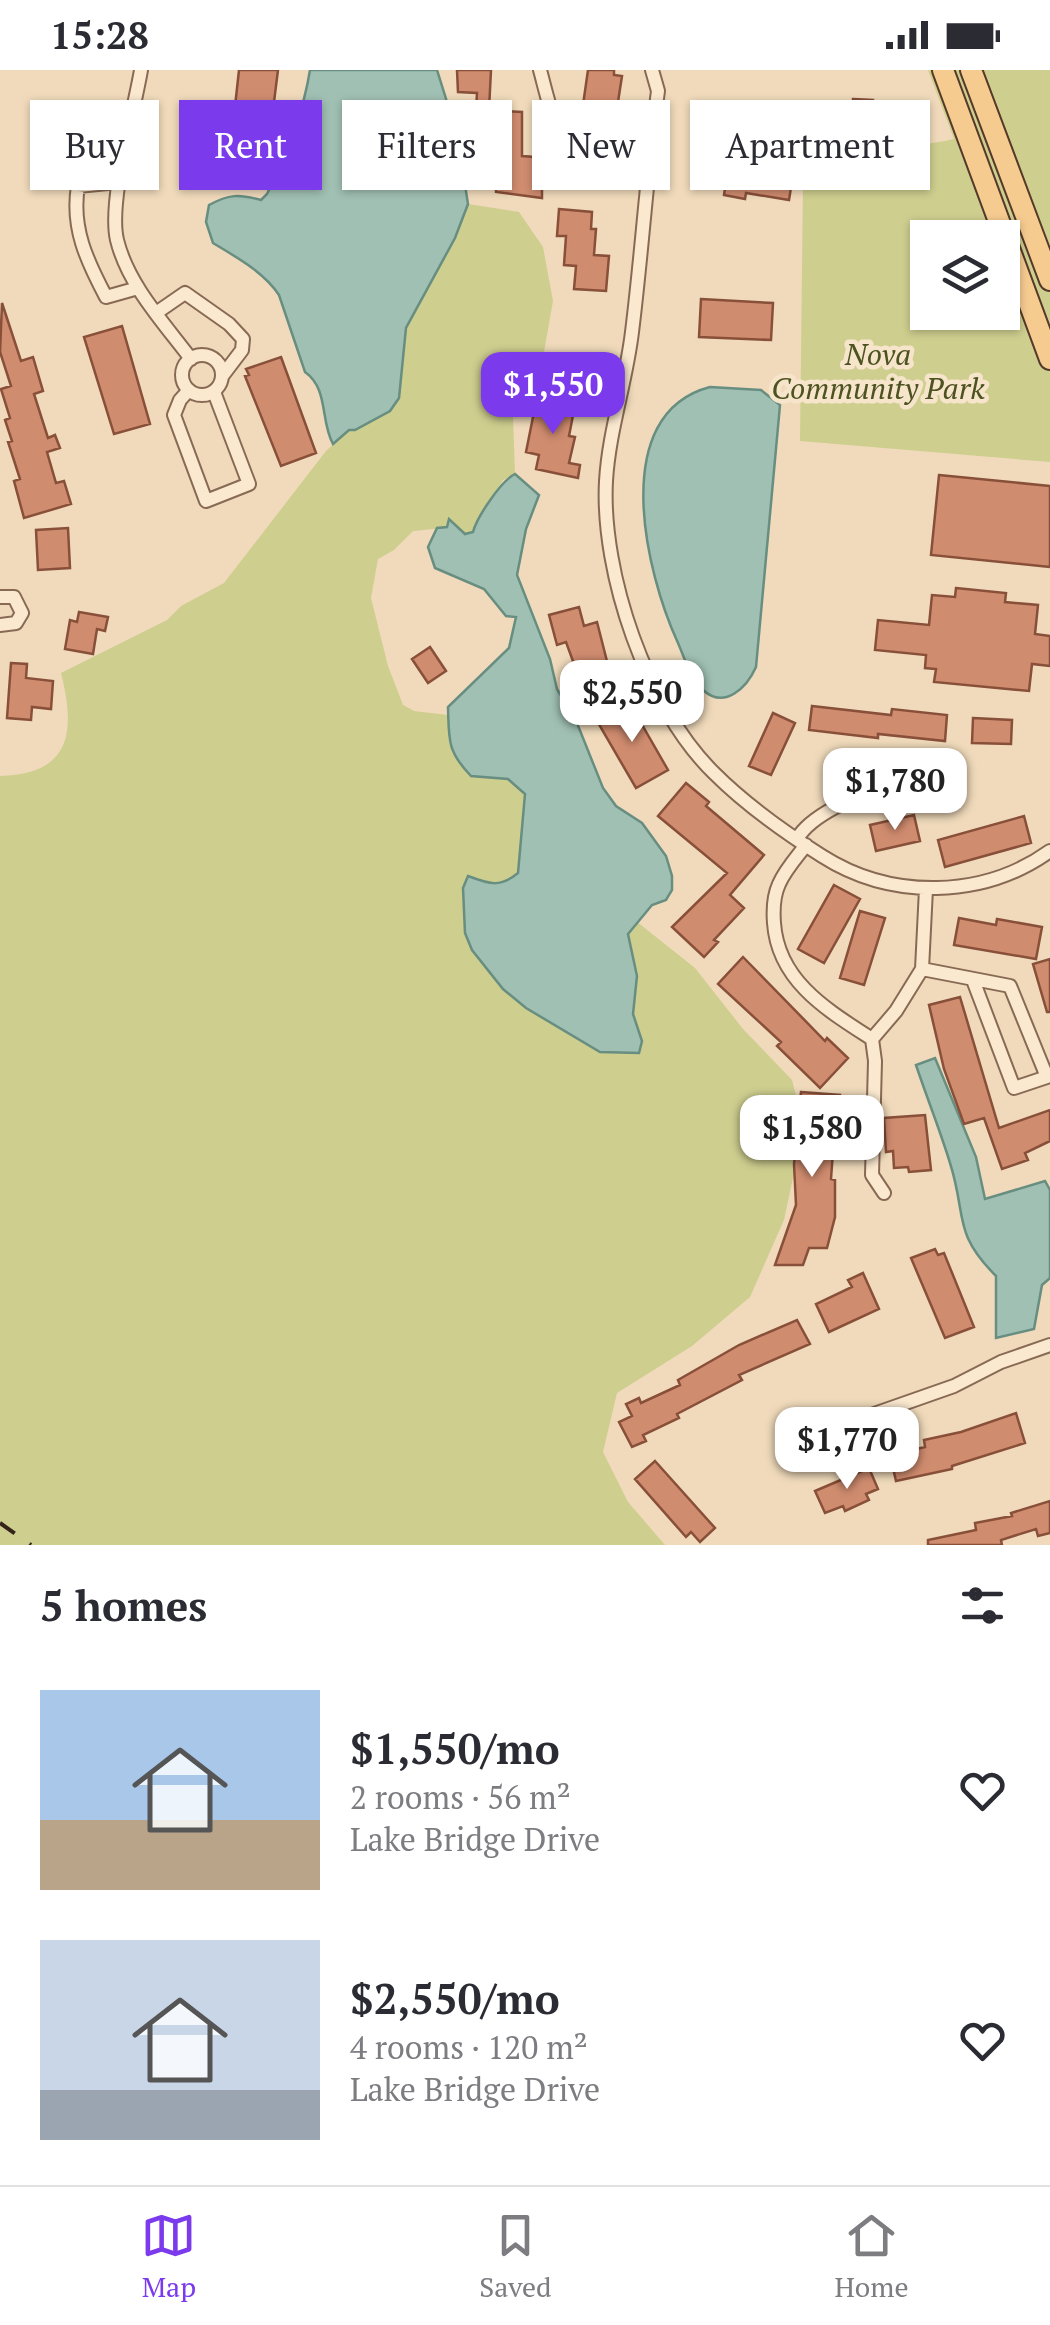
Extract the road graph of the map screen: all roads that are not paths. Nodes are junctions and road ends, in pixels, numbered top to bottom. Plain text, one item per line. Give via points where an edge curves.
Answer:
1 (141, 70) edge
2 (540, 70) edge
3 (652, 70) edge
4 (943, 70) edge
5 (971, 70) edge
6 (135, 100) edge
7 (548, 100) edge
8 (657, 100) edge
9 (78, 190) edge
10 (118, 190) edge
11 (645, 190) edge
12 (1050, 280) edge
13 (138, 288) junction
14 (156, 313) junction
15 (191, 359) junction
16 (1050, 359) edge
17 (223, 375) junction
18 (189, 390) junction
19 (214, 392) junction
20 (0, 597) edge
21 (0, 625) edge
22 (913, 777) dead end
23 (802, 842) junction
24 (1050, 851) edge
25 (926, 889) junction
26 (922, 969) junction
27 (973, 980) junction
28 (872, 1039) junction
29 (884, 1194) dead end
30 (1050, 1345) edge
31 (783, 1446) dead end

1 - 6 street
2 - 7 street
3 - 8 street
4 - 16 main road
5 - 12 main road
9 - 13 street via 82,250 106,298
10 - 13 street via 116,238
11 - 23 street via 632,333 606,486 618,589 654,685 684,738 713,772
13 - 14 street
14 - 15 street
14 - 17 street via 184,293 229,324 243,339 242,350
15 - 17 street via 213,358
15 - 18 street via 182,372
17 - 19 street
18 - 19 street
18 - 19 street via 174,415 206,501 249,484
20 - 21 street via 14,597 22,613 16,624
22 - 23 street via 804,825
23 - 25 street via 846,870
23 - 28 street via 777,887 776,946 793,976 824,1007
24 - 25 street via 985,882
25 - 26 street
26 - 27 street
26 - 28 street
27 - 27 street via 1010,986 1046,1077 1014,1088
28 - 29 street via 872,1175
30 - 31 street

